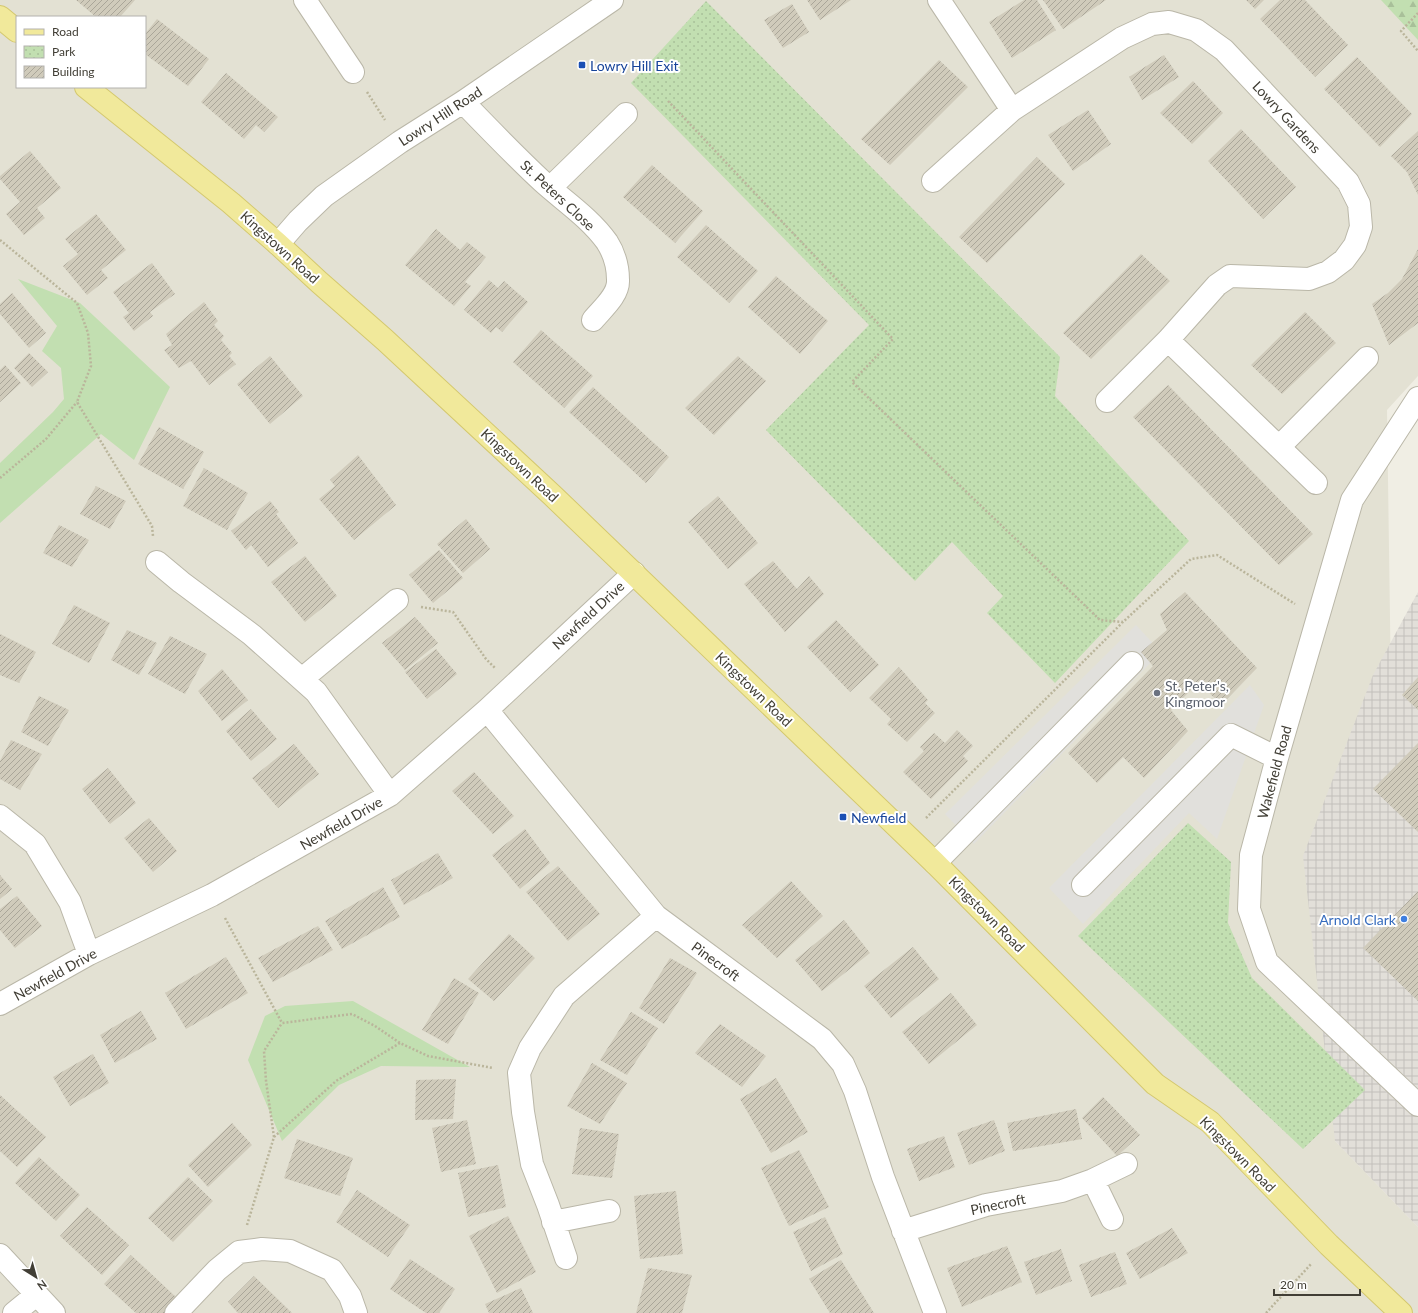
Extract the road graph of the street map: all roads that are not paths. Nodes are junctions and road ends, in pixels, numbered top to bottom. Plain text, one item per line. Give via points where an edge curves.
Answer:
1 (305, 0) edge
2 (612, 0) edge
3 (939, 0) edge
4 (0, 17) edge
5 (16, 30) edge
6 (354, 72) road end
7 (87, 88) edge
8 (463, 102) junction
9 (1012, 110) junction
10 (626, 114) dead end
11 (932, 182) dead end
12 (550, 188) junction
13 (278, 244) junction
14 (592, 320) dead end
15 (1168, 340) junction
16 (1367, 358) dead end
17 (1418, 398) edge
18 (1107, 401) dead end
19 (1279, 447) junction
20 (1316, 483) dead end
21 (157, 562) road end
22 (634, 573) junction
23 (397, 600) road end
24 (1132, 663) dead end
25 (302, 679) junction
26 (487, 710) junction
27 (1277, 758) junction
28 (390, 795) junction
29 (0, 816) edge
30 (935, 863) junction
31 (1083, 886) dead end
32 (656, 916) junction
33 (89, 954) junction
34 (0, 1004) edge
35 (1418, 1105) edge
36 (1126, 1164) dead end
37 (1093, 1180) junction
38 (609, 1211) dead end
39 (1112, 1220) dead end
40 (554, 1222) junction
41 (903, 1231) junction
42 (0, 1255) edge
43 (566, 1258) dead end
44 (36, 1295) junction
45 (14, 1313) edge
46 (54, 1313) edge
47 (176, 1313) edge
48 (356, 1313) edge
49 (935, 1313) edge
50 (1401, 1313) edge

1 - 6 street
2 - 8 street, Lowry Hill Road
3 - 9 street
4 - 5 main road
7 - 13 main road, Kingstown Road via 225,198
8 - 12 street, St. Peters Close
8 - 13 street, Lowry Hill Road via 400,142 320,200
9 - 11 street, Lowry Gardens
9 - 15 street, Lowry Gardens via 1122,38 1152,24 1169,22 1196,30 1224,50 1348,182 1359,204 1361,227 1356,245 1344,260 1328,272 1309,279 1230,276 1217,285
10 - 12 street
12 - 14 street, St. Peters Close via 589,221 607,242 614,257 618,281 616,293
13 - 22 main road, Kingstown Road
15 - 18 street, Lowry Gardens
15 - 19 street
16 - 19 street
17 - 27 street, Wakefield Road via 1352,500
19 - 20 street
21 - 25 street via 252,635
22 - 26 street, Newfield Drive
22 - 30 main road, Kingstown Road
23 - 25 street
24 - 30 street
25 - 28 street via 316,692
26 - 28 street, Newfield Drive
26 - 32 street, Pinecroft
27 - 31 street via 1231,735
27 - 35 street, Wakefield Road via 1251,855 1249,909 1267,962
28 - 33 street, Newfield Drive via 212,895
29 - 33 street via 35,844 70,902
30 - 50 main road, Kingstown Road via 1155,1084 1210,1122 1329,1245
32 - 40 street via 564,996 530,1048 519,1073 532,1164
32 - 41 street, Pinecroft via 822,1039 843,1064 855,1091
33 - 34 street, Newfield Drive
36 - 37 street, Pinecroft
37 - 39 street
37 - 41 street, Pinecroft via 1062,1191 986,1205
38 - 40 street
40 - 43 street
41 - 49 street, Pinecroft
42 - 44 street
44 - 45 street
44 - 46 street
47 - 48 street via 217,1270 239,1252 262,1249 290,1251 332,1270 350,1296

